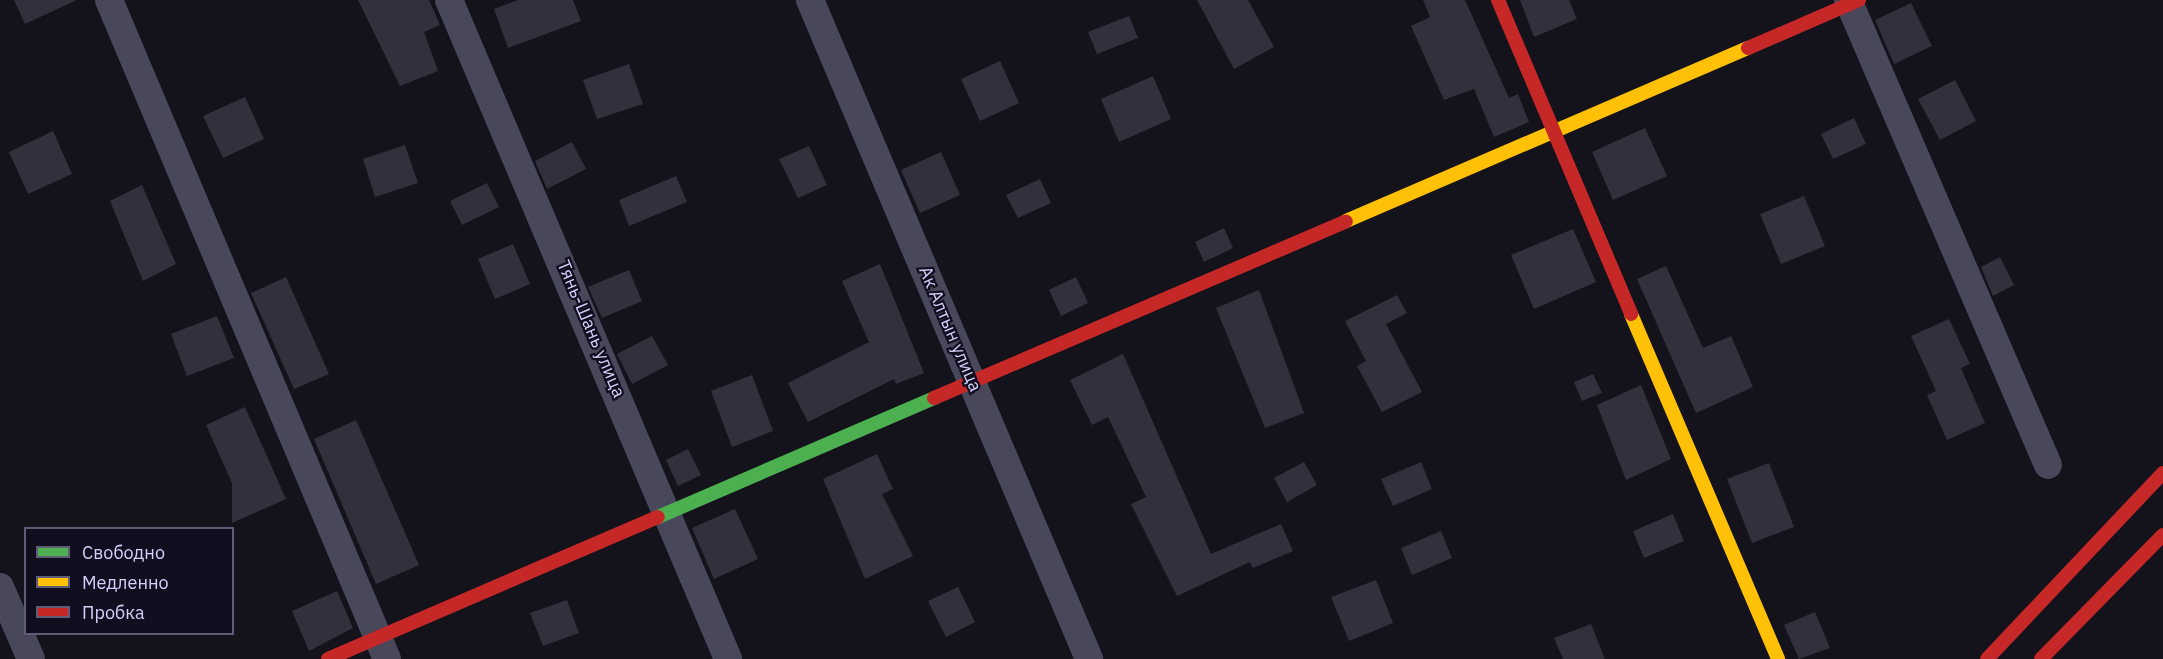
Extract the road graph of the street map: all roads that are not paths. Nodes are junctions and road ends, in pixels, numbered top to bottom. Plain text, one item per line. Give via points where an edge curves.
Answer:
1 (109, 0) edge
2 (449, 0) edge
3 (810, 0) edge
4 (1498, 0) edge
5 (1852, 1) edge
6 (1554, 131) junction
7 (972, 382) junction
8 (2048, 465) dead end
9 (2163, 473) edge
10 (666, 510) junction
11 (2163, 535) edge
12 (0, 587) edge
13 (383, 648) edge
14 (31, 659) edge
15 (328, 659) edge
16 (728, 659) edge
17 (1089, 659) edge
18 (1778, 659) edge
19 (1987, 659) edge
20 (2041, 659) edge

1 - 13 street
2 - 10 street, Тянь-Шань улица
3 - 7 street, Ак Алтын улица
4 - 6 street
5 - 6 street
5 - 8 street
6 - 7 street
6 - 18 street
7 - 10 street
7 - 17 street, Ак Алтын улица
9 - 19 street
10 - 13 street
10 - 16 street, Тянь-Шань улица
11 - 20 street
12 - 14 street
13 - 15 street

